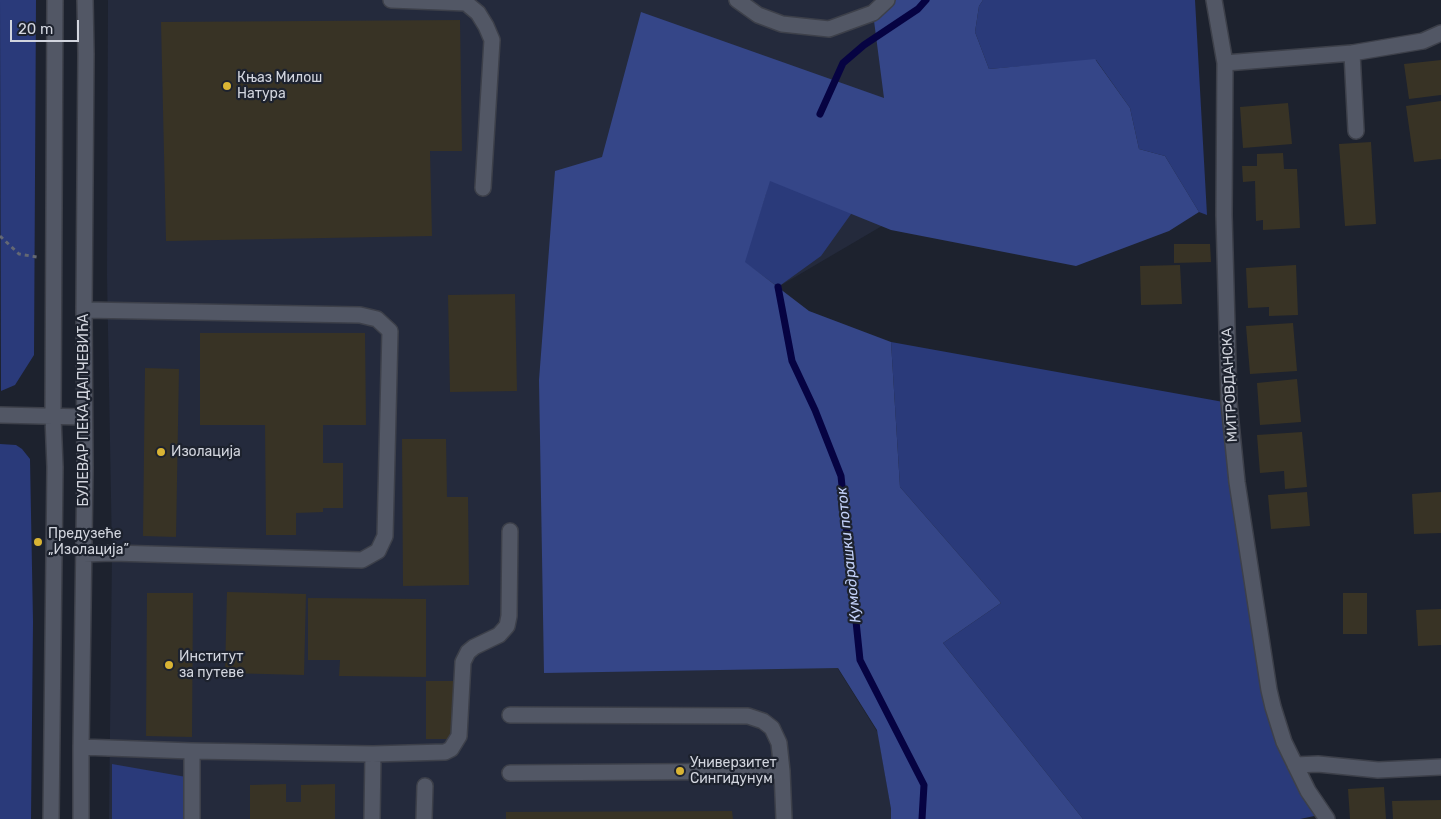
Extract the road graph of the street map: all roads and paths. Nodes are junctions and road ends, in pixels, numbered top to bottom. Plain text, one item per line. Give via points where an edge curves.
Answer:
1 (55, 0) edge
2 (84, 0) edge
3 (391, 0) edge
4 (737, 0) edge
5 (887, 0) edge
6 (1214, 0) edge
7 (1441, 33) edge
8 (1352, 53) junction
9 (1225, 63) junction
10 (1356, 131) dead end
11 (483, 188) dead end
12 (0, 236) edge
13 (40, 257) dead end
14 (84, 310) junction
15 (0, 415) edge
16 (53, 417) junction
17 (84, 417) junction
18 (510, 531) dead end
19 (84, 554) junction
20 (510, 715) dead end
21 (81, 747) junction
22 (192, 751) junction
23 (373, 754) junction
24 (1295, 765) junction
25 (1441, 767) edge
26 (782, 771) junction
27 (510, 773) dead end
28 (424, 786) dead end
29 (51, 819) edge
30 (81, 819) edge
31 (192, 819) edge
32 (372, 819) edge
33 (424, 819) edge
34 (784, 819) edge
35 (1327, 819) edge

1 - 16 street
2 - 14 street, БУЛЕВАР ПЕКА ДАПЧЕВИЋА
3 - 11 street via 466,3 486,26 492,40
4 - 5 street via 758,15 782,24 829,29 873,13
6 - 9 street, МИТРОВДАНСКА
7 - 8 street via 1423,41
8 - 9 street
8 - 10 street
9 - 24 street, МИТРОВДАНСКА via 1224,206 1229,383 1237,482 1269,690 1284,742
12 - 13 path via 19,254
14 - 17 street, БУЛЕВАР ПЕКА ДАПЧЕВИЋА
14 - 19 street via 360,315 377,320 390,330 385,536 378,551 362,560 112,552
15 - 16 street
16 - 17 street
16 - 29 street
17 - 19 street, БУЛЕВАР ПЕКА ДАПЧЕВИЋА
18 - 23 street via 507,626 499,635 474,647 463,662 459,736 455,743 445,752
19 - 21 street, БУЛЕВАР ПЕКА ДАПЧЕВИЋА
20 - 26 street via 748,716 772,728 779,743
21 - 22 street
21 - 30 street, БУЛЕВАР ПЕКА ДАПЧЕВИЋА
22 - 23 street
22 - 31 street
23 - 32 street
24 - 25 street via 1378,770
24 - 35 street, МИТРОВДАНСКА
26 - 27 street
26 - 34 street
28 - 33 street

